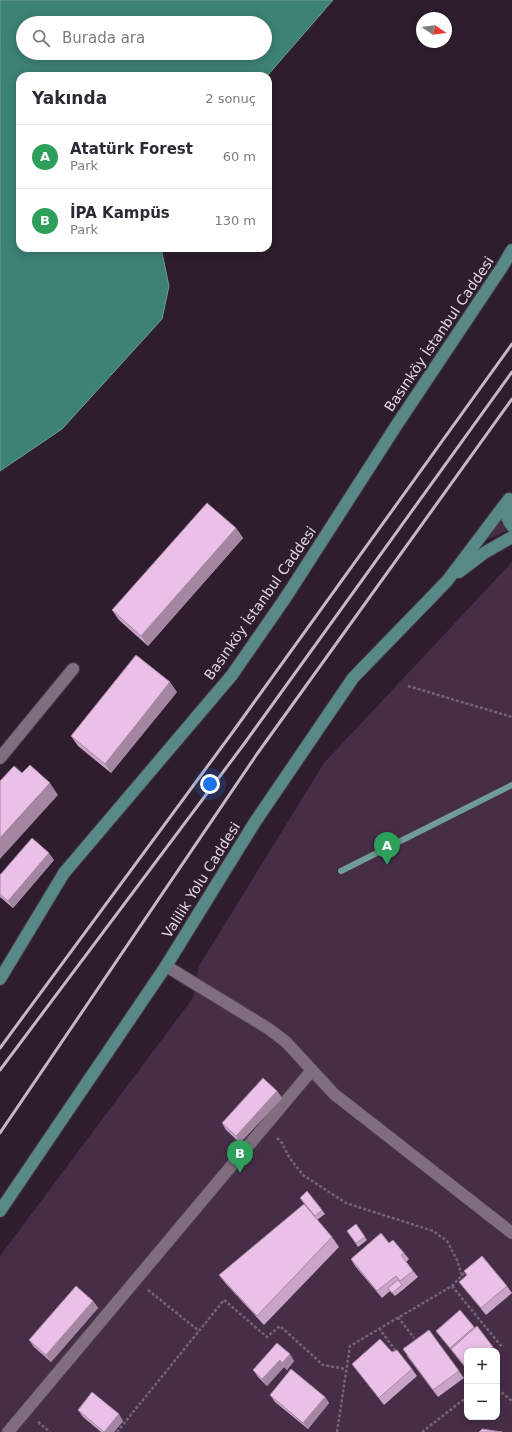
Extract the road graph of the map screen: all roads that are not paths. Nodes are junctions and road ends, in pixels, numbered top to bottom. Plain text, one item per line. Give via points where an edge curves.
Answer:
1 (512, 250) edge
2 (510, 497) edge
3 (512, 526) edge
4 (512, 536) edge
5 (447, 581) junction
6 (73, 669) dead end
7 (0, 758) edge
8 (166, 966) junction
9 (0, 978) edge
10 (312, 1070) junction
11 (0, 1211) edge
12 (512, 1233) edge
13 (8, 1432) edge

1 - 9 main road, Basınköy İstanbul Caddesi via 286,597 232,675 64,873
2 - 3 main road via 506,512
2 - 5 main road
4 - 5 main road via 484,552
5 - 8 main road, Valilik Yolu Caddesi via 353,678 255,822
6 - 7 lane
8 - 10 lane via 269,1029 286,1042
8 - 11 main road, Valilik Yolu Caddesi
10 - 12 lane via 334,1094
10 - 13 lane

